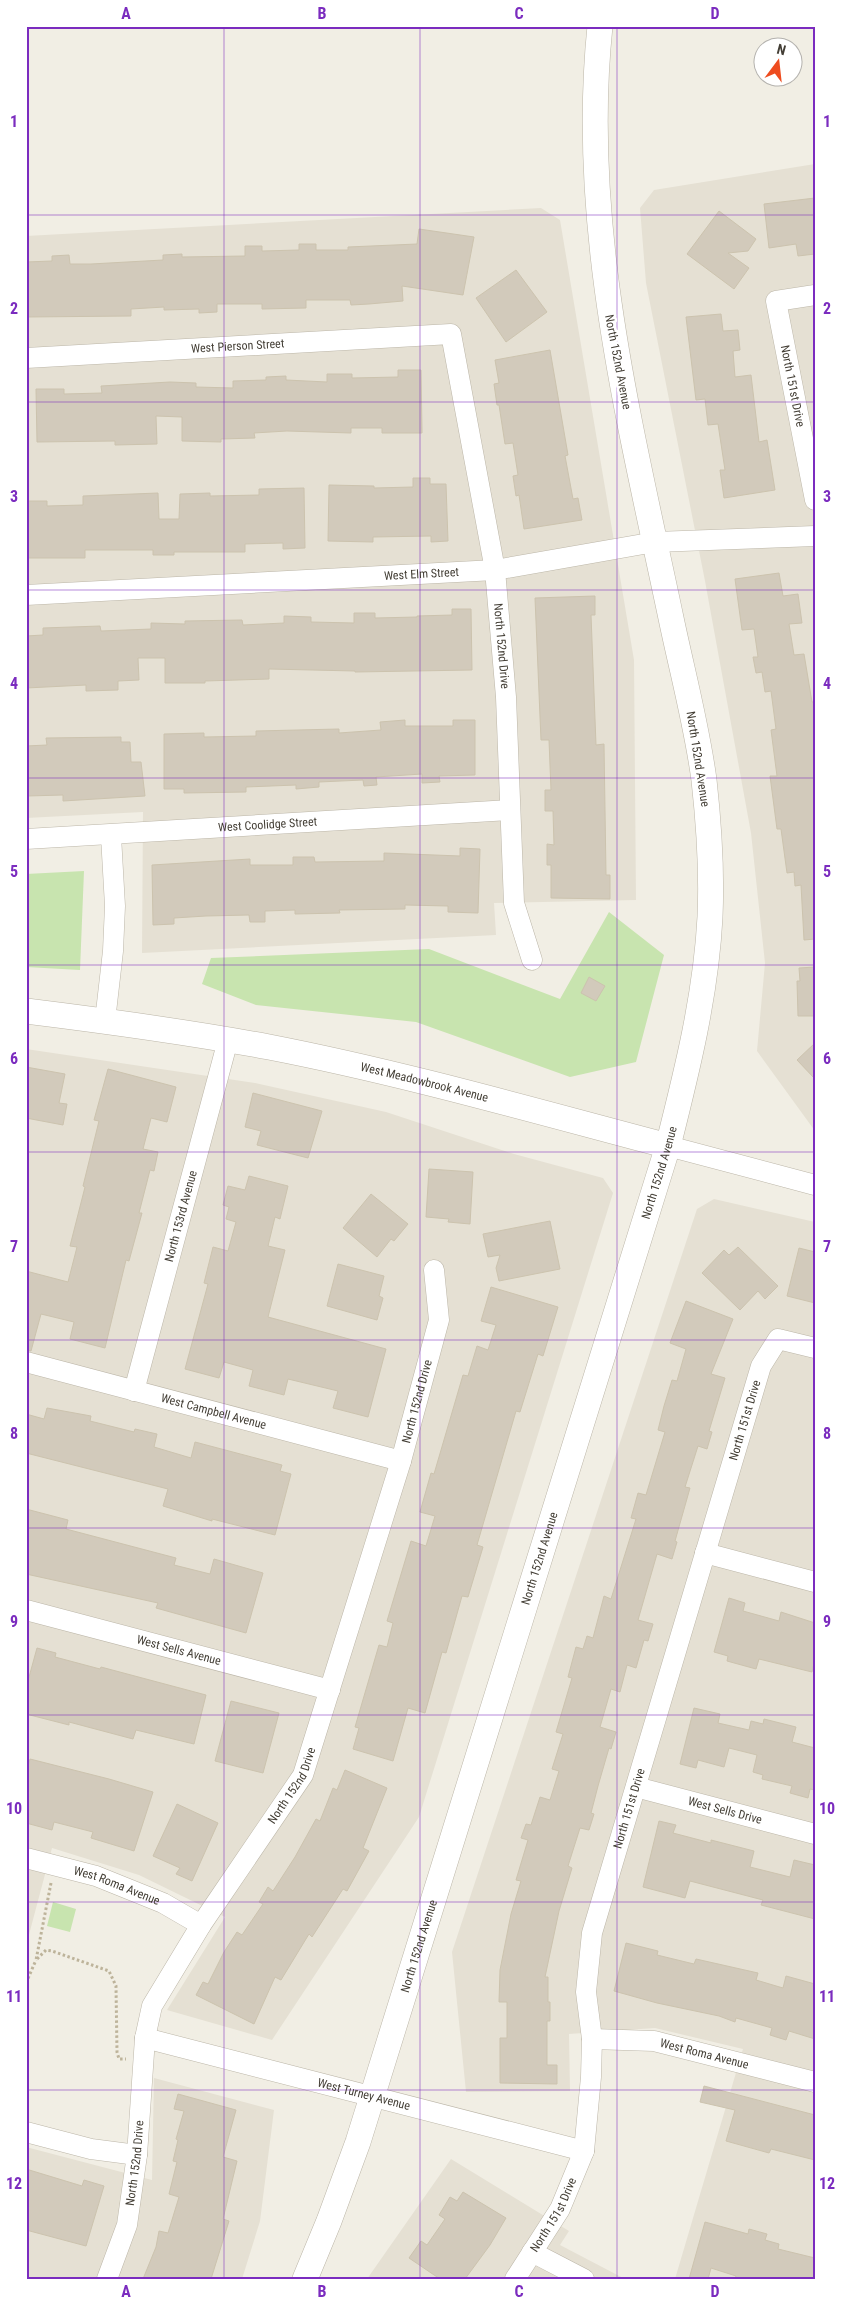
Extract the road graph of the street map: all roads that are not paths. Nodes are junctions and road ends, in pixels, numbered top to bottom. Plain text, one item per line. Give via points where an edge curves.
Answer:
1 (600, 26) edge
2 (815, 295) edge
3 (451, 334) joint
4 (26, 358) edge
5 (815, 500) edge
6 (815, 536) edge
7 (655, 542) junction
8 (495, 570) junction
9 (26, 595) edge
10 (510, 810) junction
11 (111, 836) junction
12 (26, 839) edge
13 (532, 960) dead end
14 (26, 1012) edge
15 (105, 1021) junction
16 (228, 1040) junction
17 (668, 1146) junction
18 (815, 1186) edge
19 (434, 1270) dead end
20 (815, 1348) edge
21 (26, 1362) edge
22 (134, 1391) junction
23 (402, 1461) junction
24 (706, 1553) junction
25 (815, 1582) edge
26 (26, 1610) edge
27 (330, 1690) junction
28 (636, 1787) junction
29 (815, 1834) edge
30 (26, 1858) edge
31 (201, 1926) junction
32 (145, 2038) junction
33 (592, 2039) junction
34 (815, 2082) edge
35 (372, 2097) junction
36 (26, 2132) edge
37 (584, 2151) junction
38 (137, 2154) junction
39 (532, 2252) junction
40 (107, 2279) edge
41 (305, 2279) edge
42 (515, 2279) edge
43 (584, 2279) edge

1 - 7 street, North 152nd Avenue via 594,160 602,258 613,340
2 - 5 street, North 151st Drive via 776,302
3 - 4 street, West Pierson Street
3 - 8 street, North 152nd Drive
6 - 7 street, West Elm Street
7 - 8 street, West Elm Street
7 - 17 street, North 152nd Avenue via 703,778 710,881 704,976 692,1047
8 - 9 street, West Elm Street
8 - 10 street, North 152nd Drive via 506,697
10 - 11 street, West Coolidge Street
10 - 13 street, North 152nd Drive via 514,903
11 - 12 street, West Coolidge Street
11 - 15 street via 115,906 113,959
14 - 15 street, West Meadowbrook Avenue
15 - 16 street, West Meadowbrook Avenue
16 - 17 street, West Meadowbrook Avenue via 417,1080
16 - 22 street, North 153rd Avenue
17 - 18 street, West Meadowbrook Avenue
17 - 35 street, North 152nd Avenue
19 - 23 street, North 152nd Drive via 439,1320
20 - 24 street, North 151st Drive via 778,1338 761,1366
21 - 22 street, West Campbell Avenue
22 - 23 street, West Campbell Avenue
23 - 27 street, North 152nd Drive
24 - 25 street
24 - 28 street, North 151st Drive
26 - 27 street, West Sells Avenue
27 - 31 street, North 152nd Drive via 303,1775
28 - 29 street, West Sells Drive
28 - 33 street, North 151st Drive via 592,1933 586,1992
30 - 31 street, West Roma Avenue via 96,1876 163,1903
31 - 32 street, North 152nd Drive via 152,2006
32 - 35 street, West Turney Avenue
32 - 38 street, North 152nd Drive
33 - 34 street, West Roma Avenue via 654,2041
33 - 37 street, North 151st Drive
35 - 37 street, West Turney Avenue
35 - 41 street, North 152nd Avenue via 344,2182
36 - 38 street via 91,2149
37 - 39 street, North 151st Drive via 560,2209
38 - 40 street, North 152nd Drive via 127,2225
39 - 42 street, North 151st Drive
39 - 43 street

